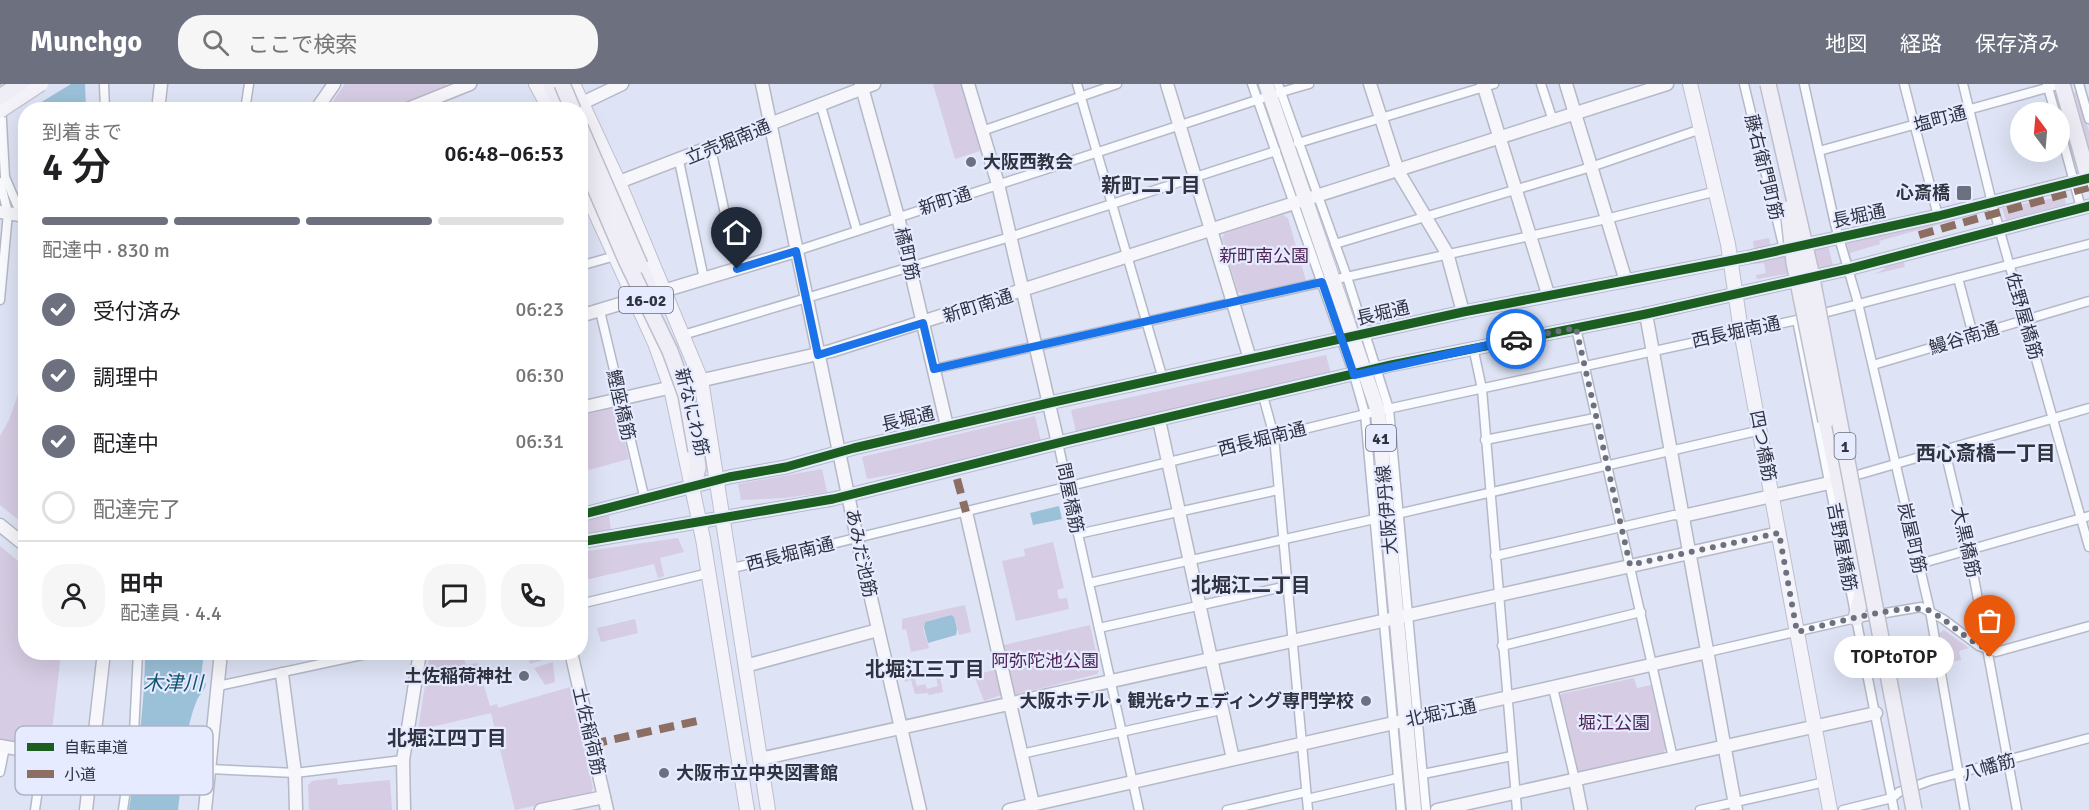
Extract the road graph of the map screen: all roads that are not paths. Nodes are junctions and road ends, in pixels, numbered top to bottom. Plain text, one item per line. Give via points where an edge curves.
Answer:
1 (0, 84) edge
2 (20, 84) edge
3 (41, 84) edge
4 (104, 84) edge
5 (161, 84) edge
6 (249, 84) edge
7 (334, 84) edge
8 (470, 84) edge
9 (536, 84) edge
10 (551, 84) edge
11 (562, 84) edge
12 (573, 84) edge
13 (622, 84) edge
14 (762, 84) edge
15 (968, 84) edge
16 (1077, 84) edge
17 (1117, 84) edge
18 (1167, 84) edge
19 (1252, 84) edge
20 (1309, 84) edge
21 (1371, 84) edge
22 (1541, 84) edge
23 (1566, 84) edge
24 (1667, 84) edge
25 (1690, 84) edge
26 (1744, 84) edge
27 (1768, 84) edge
28 (1804, 84) edge
29 (1904, 84) edge
30 (1963, 84) edge
31 (2079, 84) edge
32 (1487, 85) edge
33 (2054, 85) edge
34 (866, 86) edge
35 (1635, 88) edge
36 (1271, 91) edge
37 (1080, 96) junction
38 (0, 97) edge
39 (105, 102) edge
40 (159, 102) edge
41 (246, 102) edge
42 (322, 102) edge
43 (427, 102) edge
44 (546, 102) edge
45 (559, 102) edge
46 (575, 102) edge
47 (577, 102) edge
48 (586, 102) edge
49 (2055, 102) edge
50 (821, 106) junction
51 (0, 111) edge
52 (1969, 111) junction
53 (1575, 114) junction
54 (1775, 116) junction
55 (1380, 118) junction
56 (2089, 119) edge
57 (1553, 121) junction
58 (770, 124) junction
59 (588, 125) edge
60 (1915, 126) junction
61 (1179, 127) junction
62 (1701, 129) junction
63 (982, 131) junction
64 (1, 134) edge
65 (1500, 138) junction
66 (1298, 143) junction
67 (588, 145) edge
68 (711, 149) junction
69 (2070, 150) edge
70 (1276, 151) junction
71 (1819, 151) junction
72 (1097, 153) junction
73 (679, 161) junction
74 (1591, 167) junction
75 (1398, 171) junction
76 (588, 172) edge
77 (1194, 178) junction
78 (2085, 180) edge
79 (0, 182) edge
80 (619, 183) junction
81 (998, 184) junction
82 (1515, 188) junction
83 (1717, 191) junction
84 (588, 195) edge
85 (1304, 200) junction
86 (588, 204) edge
87 (1992, 204) junction
88 (1112, 205) junction
89 (18, 206) edge
90 (2085, 207) edge
91 (4, 212) edge
92 (898, 216) junction
93 (1425, 216) junction
94 (1938, 216) junction
95 (1606, 219) junction
96 (2000, 229) junction
97 (3, 230) edge
98 (857, 231) junction
99 (1212, 231) junction
100 (1530, 236) junction
101 (1010, 237) junction
102 (1840, 237) junction
103 (1335, 244) junction
104 (2089, 244) edge
105 (1784, 249) junction
106 (796, 251) junction
107 (1447, 254) junction
108 (615, 256) junction
109 (1127, 258) junction
110 (1730, 259) junction
111 (588, 264) edge
112 (2010, 264) junction
113 (910, 266) junction
114 (737, 269) junction
115 (1848, 269) junction
116 (1625, 278) junction
117 (1958, 278) junction
118 (704, 279) junction
119 (1334, 280) junction
120 (1023, 291) junction
121 (658, 293) junction
122 (1735, 293) junction
123 (1548, 294) junction
124 (807, 298) junction
125 (0, 300) edge
126 (634, 300) junction
127 (2089, 300) edge
128 (1233, 302) junction
129 (1858, 303) junction
130 (600, 310) junction
131 (1463, 312) junction
132 (588, 314) edge
133 (1646, 314) junction
134 (2026, 319) junction
135 (1797, 320) junction
136 (1147, 321) junction
137 (923, 323) junction
138 (1576, 328) junction
139 (1741, 331) junction
140 (683, 335) junction
141 (1973, 335) junction
142 (1353, 336) junction
143 (1036, 346) junction
144 (1473, 347) junction
145 (1652, 350) junction
146 (818, 355) junction
147 (1250, 359) junction
148 (1584, 365) junction
149 (1873, 365) junction
150 (934, 369) junction
151 (1365, 372) junction
152 (1163, 379) junction
153 (701, 380) junction
154 (670, 388) junction
155 (1482, 389) junction
156 (1263, 396) junction
157 (620, 399) junction
158 (1049, 403) junction
159 (588, 406) edge
160 (2089, 408) edge
161 (1377, 411) junction
162 (1596, 418) junction
163 (2054, 419) junction
164 (1159, 420) junction
165 (947, 426) junction
166 (1761, 430) junction
167 (1274, 436) junction
168 (1485, 440) junction
169 (1058, 443) junction
170 (1945, 451) junction
171 (1671, 452) junction
172 (840, 453) junction
173 (1169, 462) junction
174 (1896, 465) junction
175 (1607, 466) junction
176 (716, 480) junction
177 (1834, 482) junction
178 (693, 487) junction
179 (1068, 487) junction
180 (1278, 490) junction
181 (1490, 493) junction
182 (848, 495) junction
183 (1773, 497) junction
184 (645, 500) junction
185 (966, 512) junction
186 (1180, 512) junction
187 (588, 513) edge
188 (1388, 516) junction
189 (1683, 516) junction
190 (2085, 517) edge
191 (722, 518) junction
192 (700, 522) junction
193 (0, 525) edge
194 (1621, 528) junction
195 (1779, 533) junction
196 (1078, 534) junction
197 (857, 538) junction
198 (1283, 539) junction
199 (18, 540) edge
200 (588, 541) edge
201 (2089, 547) edge
202 (1969, 551) junction
203 (1689, 552) junction
204 (1495, 556) junction
205 (1189, 560) junction
206 (1919, 564) junction
207 (1630, 565) junction
208 (729, 569) junction
209 (709, 573) junction
210 (1089, 583) junction
211 (1287, 586) junction
212 (1497, 595) junction
213 (588, 602) edge
214 (1199, 606) junction
215 (1930, 611) junction
216 (1641, 612) junction
217 (1397, 617) junction
218 (1856, 618) junction
219 (2089, 626) edge
220 (1099, 628) junction
221 (878, 630) junction
222 (1797, 632) junction
223 (1292, 640) junction
224 (1502, 646) junction
225 (1988, 649) junction
226 (1708, 652) junction
227 (1210, 658) junction
228 (103, 660) edge
229 (138, 660) edge
230 (220, 660) edge
231 (342, 660) edge
232 (419, 660) edge
233 (573, 660) edge
234 (1652, 665) junction
235 (744, 666) junction
236 (282, 674) junction
237 (1111, 680) junction
238 (218, 686) junction
239 (1553, 688) junction
240 (1507, 699) junction
241 (1010, 703) junction
242 (1221, 710) junction
243 (1876, 713) junction
244 (1405, 720) junction
245 (96, 726) edge
246 (134, 726) edge
247 (1814, 726) junction
248 (901, 728) junction
249 (1122, 731) junction
250 (213, 738) edge
251 (2089, 738) edge
252 (1302, 743) junction
253 (1725, 746) junction
254 (3, 747) edge
255 (1021, 754) junction
256 (1512, 756) junction
257 (1673, 758) junction
258 (760, 759) junction
259 (1233, 759) junction
260 (403, 760) junction
261 (2008, 762) junction
262 (213, 769) edge
263 (0, 772) edge
264 (294, 773) junction
265 (1423, 774) junction
266 (1959, 776) junction
267 (1398, 778) junction
268 (1575, 780) junction
269 (1133, 782) junction
270 (1825, 782) junction
271 (1516, 794) junction
272 (37, 795) edge
273 (88, 795) edge
274 (125, 795) edge
275 (207, 795) edge
276 (1307, 796) junction
277 (604, 797) junction
278 (1892, 798) junction
279 (1736, 806) edge
280 (1034, 807) edge
281 (35, 810) edge
282 (86, 810) edge
283 (123, 810) edge
284 (205, 810) edge
285 (296, 810) edge
286 (404, 810) edge
287 (541, 810) edge
288 (607, 810) edge
289 (747, 810) edge
290 (768, 810) edge
291 (920, 810) edge
292 (1009, 810) edge
293 (1138, 810) edge
294 (1227, 810) edge
295 (1308, 810) edge
296 (1401, 810) edge
297 (1414, 810) edge
298 (1426, 810) edge
299 (1437, 810) edge
300 (1517, 810) edge
301 (1581, 810) edge
302 (1700, 810) edge
303 (1830, 810) edge
304 (1843, 810) edge
305 (1894, 810) edge
306 (1914, 810) edge
307 (1965, 810) edge
308 (2017, 810) edge

1 - 64 street
2 - 38 highway, bridge
3 - 51 main road, bridge
4 - 39 street
5 - 40 street
6 - 41 street
7 - 42 street
8 - 43 street
9 - 44 main road
10 - 45 highway
11 - 46 highway, bridge
12 - 47 main road, 新なにわ筋
13 - 48 street
14 - 58 street, あみだ池筋
15 - 63 street, 問屋橋筋
16 - 37 street
17 - 37 street
18 - 61 street
19 - 36 street
20 - 36 street, 新町通
21 - 55 street
22 - 57 street
23 - 53 street
24 - 35 street, 新町南通
25 - 62 main road, 四つ橋筋
26 - 105 street, 藤右衛門町筋
27 - 54 highway, 1, bridge
28 - 71 street, 炭屋町筋
29 - 60 street
30 - 52 street, 佐野屋橋筋
31 - 56 street
32 - 55 street
32 - 65 street
33 - 49 street
33 - 52 street, 塩町通
33 - 78 highway
34 - 50 street, 立売堀南通
34 - 92 street, 橘町筋
35 - 53 street, 新町南通
36 - 61 street, 新町通
36 - 66 street
36 - 70 street
36 - 85 main road, 大阪伊丹線 / 41
37 - 63 street
37 - 72 street
50 - 58 street, 立売堀南通
50 - 98 street
52 - 60 street, 塩町通
52 - 87 street, 佐野屋橋筋
53 - 57 street, 新町南通
53 - 74 street
54 - 177 highway, bridge via 1794,262 1826,421
54 - 306 highway, 1, bridge via 1815,292
55 - 66 street
55 - 75 street
57 - 65 street, 新町南通
58 - 68 street, 立売堀南通
58 - 106 street, あみだ池筋
59 - 80 main road, 新なにわ筋
60 - 71 street, 塩町通
60 - 94 street
61 - 72 street, 新町通
61 - 77 street
62 - 74 street
62 - 83 main road, 四つ橋筋
63 - 81 street, 問屋橋筋
64 - 89 street via 5,177
65 - 75 street, 新町南通
65 - 82 street
66 - 85 street
67 - 121 highway, 16-02, bridge via 640,265
68 - 73 street, 立売堀南通
68 - 114 street
69 - 78 street
70 - 77 street
70 - 85 street
71 - 102 street, 炭屋町筋
72 - 81 street, 新町通
72 - 88 street
73 - 80 street, 立売堀南通
73 - 118 street
74 - 82 street
74 - 95 street
75 - 85 street, 新町南通
75 - 93 street
76 - 178 highway, 16-02, bridge via 670,351 686,395 698,468
77 - 88 street
77 - 99 street
78 - 87 street, 長堀通
78 - 90 street
79 - 91 street
80 - 84 street, 立売堀南通
80 - 121 main road, 新なにわ筋
81 - 92 street, 新町通
81 - 101 street, 問屋橋筋
82 - 93 street
82 - 100 street
83 - 95 street
83 - 110 main road, 四つ橋筋
85 - 99 street, 新町南通
85 - 103 street
85 - 119 main road, 大阪伊丹線 / 41
86 - 108 main road, 新なにわ筋
87 - 94 street, 長堀通
87 - 96 street, 佐野屋橋筋
88 - 101 street
88 - 109 street
90 - 96 street
91 - 97 street
92 - 98 street, 新町通
92 - 113 street, 橘町筋
93 - 103 street
93 - 107 street
94 - 102 street, 長堀通
95 - 100 street
95 - 116 street
96 - 112 street, 佐野屋橋筋
96 - 115 street
97 - 125 street
98 - 106 street, 新町通
99 - 109 street, 新町南通
99 - 128 street
100 - 107 street
100 - 123 street
101 - 113 street
101 - 120 street, 問屋橋筋
102 - 105 street, 長堀通
102 - 115 street, 炭屋町筋
103 - 119 street
104 - 112 street, 西長堀南通
105 - 110 street, 長堀通
106 - 114 street, 新町通
106 - 124 street, あみだ池筋
107 - 119 street
107 - 131 street
108 - 111 street
108 - 126 main road, 新なにわ筋
109 - 120 street, 新町南通
109 - 136 street
110 - 116 street, 長堀通
110 - 122 main road, 四つ橋筋
112 - 117 street, 西長堀南通
112 - 134 street, 佐野屋橋筋
113 - 124 street
113 - 137 street, 橘町筋
114 - 118 street, 新町通
115 - 122 street
115 - 129 street, 炭屋町筋
116 - 123 street, 長堀通
117 - 129 street, 西長堀南通
117 - 141 street
118 - 121 street, 新町通
119 - 128 street
119 - 142 main road, 大阪伊丹線 / 41
120 - 137 street, 新町南通
120 - 143 street, 問屋橋筋
121 - 126 street, 新町通
121 - 140 main road, 新なにわ筋
122 - 133 street
122 - 139 main road, 四つ橋筋
123 - 131 street, 長堀通
124 - 140 street
124 - 146 street, あみだ池筋
126 - 130 street, 新町通
126 - 154 main road, 新なにわ筋
127 - 134 street, 鰻谷南通
128 - 136 street
128 - 147 street
129 - 135 street, 西長堀南通
129 - 149 street, 炭屋町筋
130 - 132 street, 新町通
130 - 157 street, 鰹座橋筋
131 - 142 street, 長堀通
133 - 138 street
133 - 145 street
134 - 141 street, 鰻谷南通
134 - 163 street, 佐野屋橋筋
135 - 139 street, 西長堀南通
135 - 177 street, 吉野屋橋筋
136 - 143 street
136 - 152 street
137 - 146 street, 新町南通
137 - 150 street, 橘町筋
138 - 144 street
138 - 148 street
139 - 145 street, 西長堀南通
139 - 166 main road, 四つ橋筋
140 - 153 main road, 新なにわ筋
141 - 149 street, 鰻谷南通
142 - 147 street, 長堀通
142 - 151 main road, 大阪伊丹線 / 41
143 - 150 street
143 - 158 street, 問屋橋筋
144 - 151 street
144 - 155 street
145 - 148 street, 西長堀南通
145 - 171 street
146 - 153 street, 新町南通
146 - 172 street, あみだ池筋
147 - 152 street, 長堀通
148 - 155 street, 西長堀南通
148 - 162 street
149 - 174 street, 炭屋町筋
150 - 165 street, 橘町筋
151 - 156 street
151 - 161 main road, 大阪伊丹線 / 41
152 - 158 street, 長堀通
153 - 154 street, 新町南通
153 - 176 main road, 新なにわ筋
154 - 157 street, 新町南通
154 - 178 main road, 新なにわ筋
155 - 161 street, 西長堀南通
155 - 168 street
156 - 164 street
156 - 167 street
157 - 159 street, 新町南通
157 - 184 street, 鰹座橋筋
158 - 165 street, 長堀通
158 - 169 street, 問屋橋筋
160 - 163 street
161 - 167 street, 西長堀南通
161 - 188 main road, 大阪伊丹線 / 41
162 - 168 street
162 - 175 street
163 - 170 street
163 - 190 street, 佐野屋橋筋
164 - 169 street
164 - 173 street
165 - 172 street, 長堀通
166 - 171 street
166 - 183 main road, 四つ橋筋
167 - 173 street, 西長堀南通
167 - 180 street
168 - 181 street
169 - 179 street, 問屋橋筋
169 - 182 street
170 - 174 street
170 - 202 street, 大黒橋筋
171 - 175 street
171 - 189 street
172 - 176 street, 長堀通
172 - 182 street, あみだ池筋
173 - 179 street, 西長堀南通
173 - 186 street
174 - 177 street
174 - 206 street, 炭屋町筋
175 - 181 street
175 - 194 street
176 - 178 street, 長堀通
176 - 191 main road, 新なにわ筋
177 - 183 street
177 - 218 highway via 1862,592
178 - 184 street, 長堀通
178 - 192 main road, 新なにわ筋
179 - 185 street, 西長堀南通
179 - 196 street, 問屋橋筋
180 - 186 street
180 - 198 street
181 - 188 street
181 - 204 street
182 - 191 street
182 - 197 street, あみだ池筋
183 - 189 street
183 - 195 main road, 四つ橋筋
184 - 187 street, 長堀通
185 - 197 street, 西長堀南通
185 - 241 street
186 - 196 street
186 - 205 street
188 - 198 street
188 - 217 main road, 大阪伊丹線 / 41
189 - 194 street via 1674,514
189 - 203 street
190 - 201 street, 佐野屋橋筋
190 - 202 street
191 - 192 street
191 - 208 main road, 新なにわ筋
192 - 200 street
192 - 209 main road, 新なにわ筋
193 - 199 street
194 - 204 street
194 - 207 street
195 - 203 street
195 - 222 main road, 四つ橋筋
196 - 210 street, 問屋橋筋
197 - 208 street, 西長堀南通
197 - 221 street, あみだ池筋
198 - 205 street
198 - 211 street
202 - 206 street
202 - 225 street, 大黒橋筋
203 - 207 street
203 - 226 street
204 - 212 street
205 - 210 street
205 - 214 street
206 - 215 street, 炭屋町筋
207 - 212 street
207 - 216 street
208 - 235 main road, 新なにわ筋
209 - 213 street
209 - 289 main road, 新なにわ筋
210 - 220 street, 問屋橋筋
211 - 214 street
211 - 223 street
212 - 217 street
212 - 224 street
214 - 220 street
214 - 227 street
215 - 218 street, 北堀江通 via 1921,607
215 - 225 street
215 - 266 street, 炭屋町筋
216 - 224 street
216 - 234 street
217 - 223 street
217 - 244 main road, 大阪伊丹線 / 41
218 - 222 street, 北堀江通
218 - 243 street
219 - 225 street via 1996,652
220 - 237 street, 問屋橋筋
221 - 235 street
221 - 248 street, あみだ池筋
222 - 226 street, 北堀江通
222 - 247 main road, 四つ橋筋
223 - 227 street
223 - 252 street
224 - 240 street
225 - 261 street, 大黒橋筋
226 - 234 street, 北堀江通
226 - 253 street
227 - 237 street
227 - 242 street
228 - 245 street
229 - 246 street
230 - 238 street
231 - 236 street
232 - 260 street
233 - 277 street, 土佐稲荷筋
234 - 239 street, 北堀江通
234 - 257 street
235 - 258 main road, 新なにわ筋
236 - 238 street
236 - 264 street
237 - 241 street
237 - 249 street, 問屋橋筋
238 - 250 street
239 - 240 street, 北堀江通
239 - 268 street
240 - 244 street, 北堀江通
240 - 256 street
241 - 248 street
241 - 255 street
242 - 249 street
242 - 259 street
243 - 247 street
243 - 278 street
244 - 252 street, 北堀江通
244 - 265 street
244 - 267 street
244 - 297 main road, 大阪伊丹線 / 41
247 - 253 street
247 - 270 main road, 四つ橋筋
248 - 258 street
248 - 291 street, あみだ池筋
249 - 255 street
249 - 269 street, 問屋橋筋
251 - 261 street, 八幡筋
252 - 259 street, 北堀江通
252 - 276 street
253 - 257 street
253 - 279 street
254 - 263 street
255 - 280 street
256 - 265 street
256 - 271 street
257 - 268 street
258 - 290 main road, 新なにわ筋
259 - 269 street, 北堀江通
260 - 264 street
260 - 286 street
261 - 266 street, 八幡筋
261 - 308 street, 大黒橋筋
262 - 264 street
264 - 285 street
265 - 298 street
266 - 278 street, 八幡筋 via 1919,785
266 - 307 street, 炭屋町筋
267 - 276 street
267 - 296 street
268 - 271 street
268 - 301 street
269 - 280 street, 北堀江通
269 - 293 street, 問屋橋筋
270 - 279 street
270 - 303 main road, 四つ橋筋
271 - 299 street
271 - 300 street
272 - 281 street
273 - 282 street
274 - 283 street
275 - 284 street
276 - 294 street
276 - 295 street
277 - 287 street
277 - 288 street, 土佐稲荷筋
278 - 304 street, 八幡筋
278 - 305 street
279 - 302 street
280 - 292 street, 北堀江通

